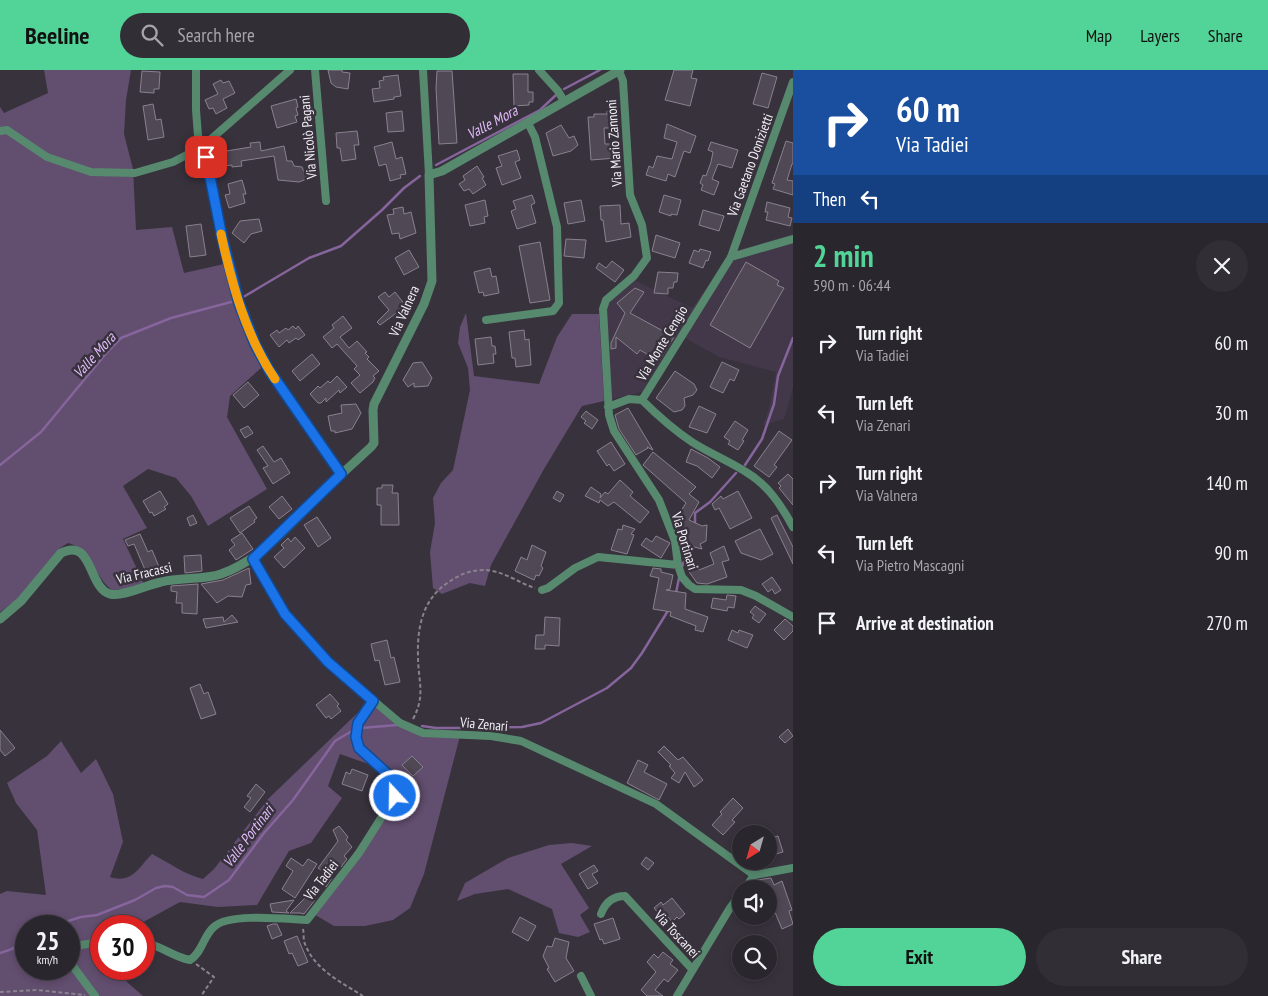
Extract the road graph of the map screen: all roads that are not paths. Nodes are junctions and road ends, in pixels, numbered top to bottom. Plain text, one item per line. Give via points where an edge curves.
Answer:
1 (196, 70) edge
2 (290, 70) edge
3 (315, 70) edge
4 (423, 70) edge
5 (539, 70) edge
6 (619, 70) edge
7 (793, 82) edge
8 (564, 101) junction
9 (528, 123) junction
10 (0, 131) edge
11 (202, 147) junction
12 (429, 175) junction
13 (326, 201) dead end
14 (793, 239) edge
15 (731, 257) junction
16 (486, 320) dead end
17 (607, 375) joint
18 (642, 400) junction
19 (608, 407) junction
20 (341, 474) junction
21 (793, 527) edge
22 (253, 559) junction
23 (678, 565) junction
24 (542, 590) road end
25 (793, 617) edge
26 (0, 619) edge
27 (373, 701) junction
28 (793, 868) edge
29 (754, 875) junction
30 (751, 880) edge
31 (732, 907) edge
32 (602, 914) dead end
33 (155, 946) edge
34 (692, 969) junction
35 (80, 976) edge
36 (581, 976) dead end
37 (95, 996) edge
38 (591, 996) edge
39 (677, 996) edge

1 - 11 street via 198,136
2 - 11 street
3 - 13 street, Via Nicolò Pagani
4 - 12 street
5 - 8 street
6 - 8 street
6 - 17 street, Via Mario Zannoni via 630,195 642,225 646,258 634,276 606,300 602,309
7 - 15 street, Via Gaetano Donizietti
8 - 9 street
9 - 12 street via 442,171
9 - 16 street via 536,137 557,227 559,303 553,311
10 - 11 street via 7,130 47,157 91,172 135,173 173,162
11 - 20 street via 239,303 255,344 269,370
12 - 20 street, Via Valnera via 432,281 424,304 374,404 374,443
14 - 15 street
15 - 18 street, Via Monte Cengio
17 - 19 street, Via Portinari
18 - 19 street via 629,399
18 - 21 street, Via Monte Cengio via 679,433 747,472 767,488
19 - 23 street, Via Portinari via 614,431 659,500 675,542
20 - 22 street, Via Valnera
22 - 26 street, Via Fracassi via 220,575 172,580 110,594 100,586 82,554 68,550
22 - 27 street, Via Zenari via 285,614 328,662
23 - 24 street via 598,557 574,568
23 - 25 street, Via Portinari via 682,577 695,589 741,590
27 - 29 street, Via Zenari via 394,719 423,733 522,741 656,804
27 - 33 street, Via Tadiei via 358,723 356,737 359,748 392,778 395,796 359,853 306,920 224,920 208,933 196,956 190,960
28 - 29 street
29 - 30 street
31 - 34 street, Via Toscanei
32 - 34 street, Via Toscanei via 614,897 625,896
34 - 39 street
35 - 37 street
36 - 38 street

